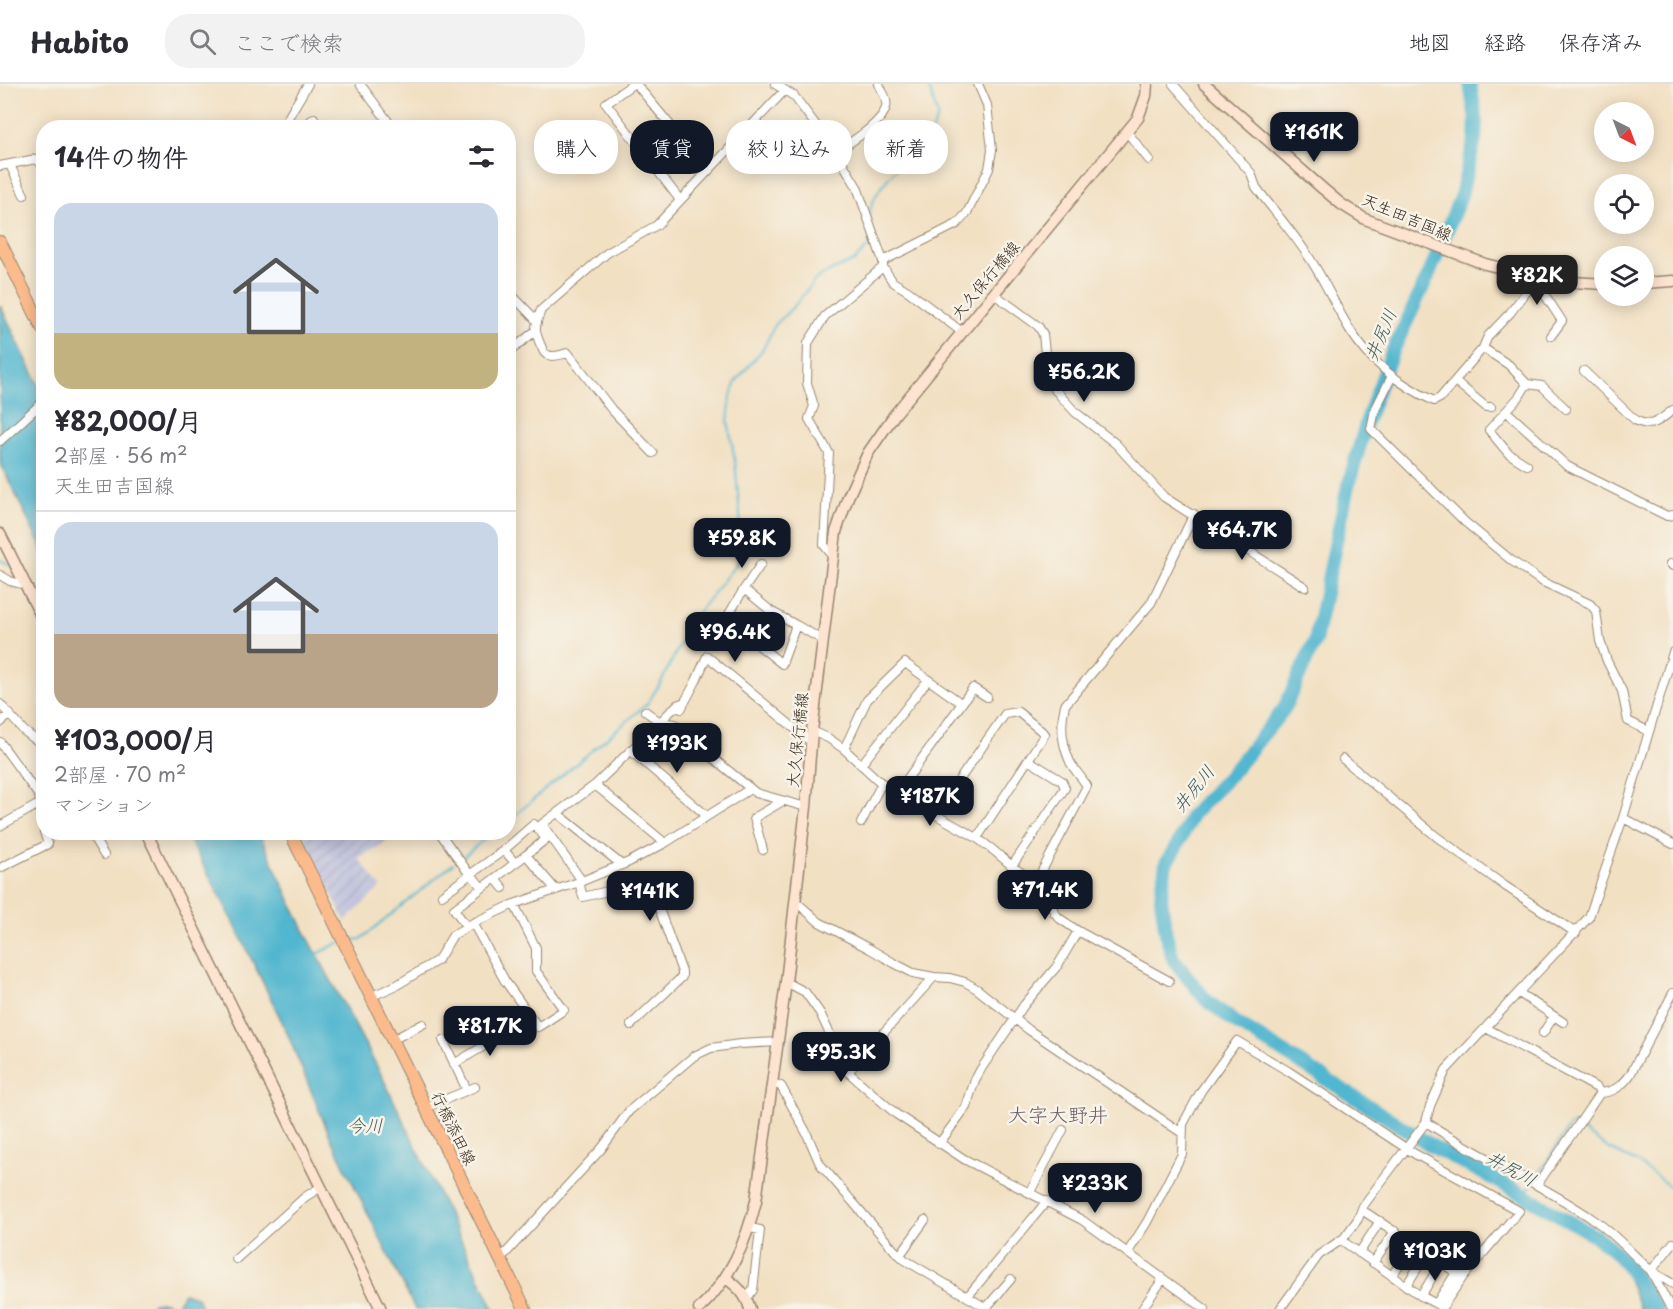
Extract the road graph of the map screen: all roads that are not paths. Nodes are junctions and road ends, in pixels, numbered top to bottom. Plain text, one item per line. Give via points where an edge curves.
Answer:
1 (308, 84) edge
2 (360, 84) edge
3 (635, 84) edge
4 (775, 84) edge
5 (879, 84) edge
6 (978, 84) edge
7 (1147, 84) edge
8 (1173, 84) edge
9 (1204, 84) edge
10 (784, 91) junction
11 (314, 118) dead end
12 (287, 120) edge
13 (312, 120) edge
14 (387, 120) edge
15 (666, 120) edge
16 (812, 120) edge
17 (1127, 132) junction
18 (630, 134) edge
19 (852, 141) edge
20 (36, 159) edge
21 (1149, 160) dead end
22 (10, 165) junction
23 (0, 166) edge
24 (660, 174) edge
25 (849, 174) edge
26 (24, 195) dead end
27 (680, 200) junction
28 (0, 242) edge
29 (883, 264) junction
30 (1538, 277) junction
31 (1673, 281) edge
32 (1654, 282) edge
33 (1594, 283) edge
34 (994, 294) junction
35 (516, 299) edge
36 (36, 315) edge
37 (537, 321) junction
38 (534, 332) junction
39 (962, 332) junction
40 (1551, 336) dead end
41 (516, 346) edge
42 (1484, 348) junction
43 (1584, 371) dead end
44 (1391, 375) junction
45 (1455, 381) junction
46 (1527, 384) junction
47 (1491, 407) dead end
48 (36, 408) edge
49 (1566, 409) dead end
50 (1673, 410) edge
51 (1506, 411) junction
52 (0, 441) edge
53 (653, 453) dead end
54 (1527, 465) dead end
55 (1194, 514) junction
56 (1673, 515) edge
57 (0, 534) edge
58 (833, 556) junction
59 (761, 564) dead end
60 (0, 575) edge
61 (25, 583) junction
62 (1305, 587) dead end
63 (744, 589) junction
64 (36, 606) edge
65 (796, 625) junction
66 (823, 640) junction
67 (1673, 652) edge
68 (928, 680) junction
69 (987, 697) dead end
70 (961, 703) junction
71 (0, 704) edge
72 (645, 711) dead end
73 (10, 714) junction
74 (660, 722) junction
75 (0, 723) edge
76 (1648, 731) junction
77 (811, 737) junction
78 (36, 740) edge
79 (0, 742) edge
80 (844, 749) junction
81 (631, 751) junction
82 (1343, 759) dead end
83 (1029, 760) junction
84 (861, 765) junction
85 (882, 783) junction
86 (595, 785) junction
87 (750, 789) junction
88 (36, 792) edge
89 (897, 793) junction
90 (783, 801) junction
91 (36, 805) edge
92 (806, 807) junction
93 (557, 813) junction
94 (707, 816) junction
95 (935, 816) junction
96 (1623, 819) junction
97 (2, 822) edge
98 (861, 823) dead end
99 (977, 838) junction
100 (47, 840) edge
101 (95, 840) edge
102 (150, 840) edge
103 (294, 840) edge
104 (445, 840) edge
105 (516, 840) edge
106 (516, 840) edge
107 (665, 843) junction
108 (1673, 844) edge
109 (504, 850) junction
110 (763, 850) dead end
111 (104, 855) dead end
112 (526, 855) junction
113 (515, 863) junction
114 (622, 865) junction
115 (1012, 867) junction
116 (0, 868) edge
117 (470, 875) junction
118 (495, 878) junction
119 (580, 882) junction
120 (1035, 884) junction
121 (482, 888) junction
122 (503, 888) dead end
123 (556, 890) junction
124 (442, 895) dead end
125 (795, 901) junction
126 (514, 904) junction
127 (470, 925) junction
128 (1078, 932) junction
129 (1576, 933) junction
130 (934, 977) junction
131 (1169, 981) dead end
132 (786, 982) junction
133 (1519, 993) junction
134 (1673, 993) edge
135 (370, 997) junction
136 (1554, 1016) junction
137 (1014, 1020) junction
138 (1563, 1022) dead end
139 (423, 1024) dead end
140 (631, 1025) dead end
141 (514, 1028) dead end
142 (1486, 1028) junction
143 (1543, 1033) dead end
144 (392, 1040) junction
145 (443, 1040) dead end
146 (778, 1042) junction
147 (454, 1064) junction
148 (848, 1072) junction
149 (772, 1083) junction
150 (1600, 1093) junction
151 (425, 1108) junction
152 (1424, 1125) junction
153 (1063, 1130) dead end
154 (1182, 1132) junction
155 (939, 1144) junction
156 (1408, 1147) junction
157 (1537, 1185) junction
158 (321, 1187) junction
159 (1030, 1192) junction
160 (1047, 1201) junction
161 (1362, 1210) junction
162 (925, 1220) dead end
163 (1380, 1221) junction
164 (750, 1228) junction
165 (1395, 1232) junction
166 (1341, 1240) junction
167 (1673, 1242) edge
168 (1413, 1244) junction
169 (1128, 1252) junction
170 (1359, 1253) junction
171 (1427, 1253) junction
172 (900, 1255) junction
173 (500, 1257) junction
174 (236, 1259) dead end
175 (1374, 1263) junction
176 (1441, 1263) junction
177 (1651, 1271) junction
178 (1459, 1275) junction
179 (1392, 1276) junction
180 (726, 1278) junction
181 (1011, 1279) dead end
182 (1164, 1279) junction
183 (1673, 1284) edge
184 (1406, 1286) junction
185 (968, 1296) junction
186 (1421, 1296) junction
187 (747, 1298) junction
188 (1440, 1307) edge
189 (987, 1308) edge
190 (381, 1309) edge
191 (525, 1309) edge
192 (699, 1309) edge
193 (750, 1309) edge
194 (1142, 1309) edge
195 (1205, 1309) edge
196 (1280, 1309) edge
197 (1671, 1309) edge

1 - 12 street
2 - 14 street
3 - 15 street
3 - 18 street via 606,103
4 - 10 street
5 - 19 street via 886,98 883,114
6 - 29 street via 987,105 992,150 989,169 967,213 957,224
7 - 17 main road, 大久保行橋線 via 1138,118
8 - 44 street via 1251,173 1256,187 1314,263 1350,330
9 - 30 main road, 天生田吉国線 via 1341,204 1365,219 1485,264
10 - 16 street via 794,96
10 - 27 street
11 - 13 street
17 - 21 street
17 - 34 main road, 大久保行橋線
20 - 22 street
22 - 23 street
22 - 26 street
24 - 27 street
25 - 29 street
27 - 37 street via 657,225 607,253 541,310
28 - 36 main road
29 - 39 street via 893,282
29 - 58 street via 825,316 808,343 807,383 814,406 809,419 829,453 824,545
30 - 33 main road, 天生田吉国線
30 - 40 street via 1562,321
30 - 42 street via 1488,336
31 - 32 main road
34 - 39 main road, 大久保行橋線
34 - 55 street via 1038,326 1043,334 1048,382 1075,412 1116,444 1164,496
35 - 37 street
37 - 38 street
38 - 41 street
38 - 53 street via 549,356 568,353 612,410
39 - 58 main road, 大久保行橋線 via 868,453 836,532
42 - 45 street
42 - 46 street via 1509,365
43 - 50 street via 1644,424 1653,424
44 - 45 street via 1434,401
44 - 76 street via 1371,429 1465,522 1512,561 1541,581 1590,604 1596,611 1607,661 1622,691 1628,721
45 - 47 street
46 - 49 street via 1542,386
46 - 51 street
48 - 52 street
51 - 54 street via 1489,430 1508,453
51 - 56 street via 1567,466 1667,516
55 - 62 street
55 - 120 street via 1151,603 1065,705 1063,738 1071,763 1087,786
57 - 61 main road
58 - 66 main road, 大久保行橋線
59 - 63 street
60 - 61 street
61 - 64 main road
63 - 65 street
63 - 65 street via 726,619 782,664
65 - 66 street
66 - 77 main road, 大久保行橋線
67 - 76 street
68 - 70 street
68 - 80 street via 905,663 867,700
68 - 84 street
69 - 70 street via 973,688
70 - 89 street
71 - 73 street
72 - 74 street
73 - 75 street
73 - 78 street
74 - 77 street via 677,705 683,705 706,656
74 - 81 street
74 - 87 street via 675,724
76 - 96 street
77 - 80 street via 828,738
77 - 92 main road, 大久保行橋線
79 - 88 street
80 - 84 street
81 - 86 street
81 - 94 street
82 - 129 street via 1437,837
83 - 95 street via 1045,734 1018,712 1005,714
83 - 99 street
83 - 115 street via 1062,781 1065,788
84 - 85 street
85 - 89 street
85 - 98 street
86 - 93 street
86 - 107 street
87 - 90 street
87 - 94 street
89 - 95 street
90 - 92 street
90 - 110 street via 754,818
91 - 97 street
92 - 125 main road, 大久保行橋線
93 - 114 street
93 - 119 street via 542,824
94 - 107 street
95 - 99 street
96 - 108 street
96 - 129 street via 1596,902
99 - 115 street
100 - 116 street via 48,844
101 - 111 street
102 - 158 main road
103 - 135 main road, 行橋添田線
104 - 117 street
105 - 112 street via 534,824 546,839
106 - 109 street
107 - 114 street
109 - 113 street
109 - 117 street
112 - 113 street
112 - 123 street
113 - 118 street
114 - 119 street
115 - 120 street
117 - 121 street
117 - 124 street
118 - 121 street
118 - 122 street
119 - 123 street
119 - 140 street via 583,897 649,881 682,972 682,978
120 - 128 street via 1048,892 1059,918
121 - 127 street via 454,909
123 - 126 street
125 - 130 street via 819,922 913,973
125 - 132 main road, 大久保行橋線
126 - 127 street
126 - 127 street via 536,948 536,971 564,1010 538,1027
127 - 135 street via 453,935 438,960
128 - 131 street
128 - 137 street via 1058,965
129 - 133 street
130 - 137 street via 965,982
130 - 148 street
132 - 146 main road, 大久保行橋線
132 - 148 street via 805,992
133 - 136 street
133 - 142 street
134 - 150 street via 1630,1075 1612,1091
135 - 144 main road, 行橋添田線
136 - 138 street
136 - 143 street
137 - 154 street
137 - 155 street via 975,1080 966,1107
139 - 144 street
141 - 147 street
142 - 150 street
142 - 152 street via 1446,1070
144 - 151 main road, 行橋添田線
145 - 147 street
146 - 149 main road, 大久保行橋線
146 - 173 street via 711,1048 694,1056 635,1105 602,1148
147 - 151 street via 471,1088
148 - 155 street via 896,1114
149 - 164 main road, 大久保行橋線
149 - 172 street via 781,1086 820,1164
150 - 157 street
151 - 173 main road, 行橋添田線
152 - 156 street
152 - 157 street
153 - 159 street
154 - 156 street via 1201,1091 1237,1041
154 - 169 street via 1182,1154
155 - 159 street
156 - 161 street
156 - 178 street via 1519,1211
157 - 177 street via 1594,1220
158 - 174 street
158 - 190 main road
159 - 160 street
160 - 169 street
160 - 185 street
161 - 163 street
161 - 166 street
162 - 172 street
163 - 165 street
163 - 170 street
164 - 180 main road, 大久保行橋線
164 - 187 street via 760,1230 753,1290
165 - 168 street
165 - 175 street
166 - 170 street
166 - 196 street via 1319,1255
167 - 177 street
168 - 171 street
168 - 179 street
169 - 182 street
170 - 175 street
171 - 176 street
171 - 184 street
172 - 185 street
173 - 191 main road, 行橋添田線
175 - 179 street
176 - 178 street
176 - 186 street
177 - 183 street
177 - 197 street
178 - 188 street
179 - 184 street
180 - 187 main road
180 - 192 main road, 大久保行橋線
181 - 189 street
182 - 194 street
182 - 195 street
184 - 186 street
185 - 189 street
186 - 188 street
187 - 193 main road

